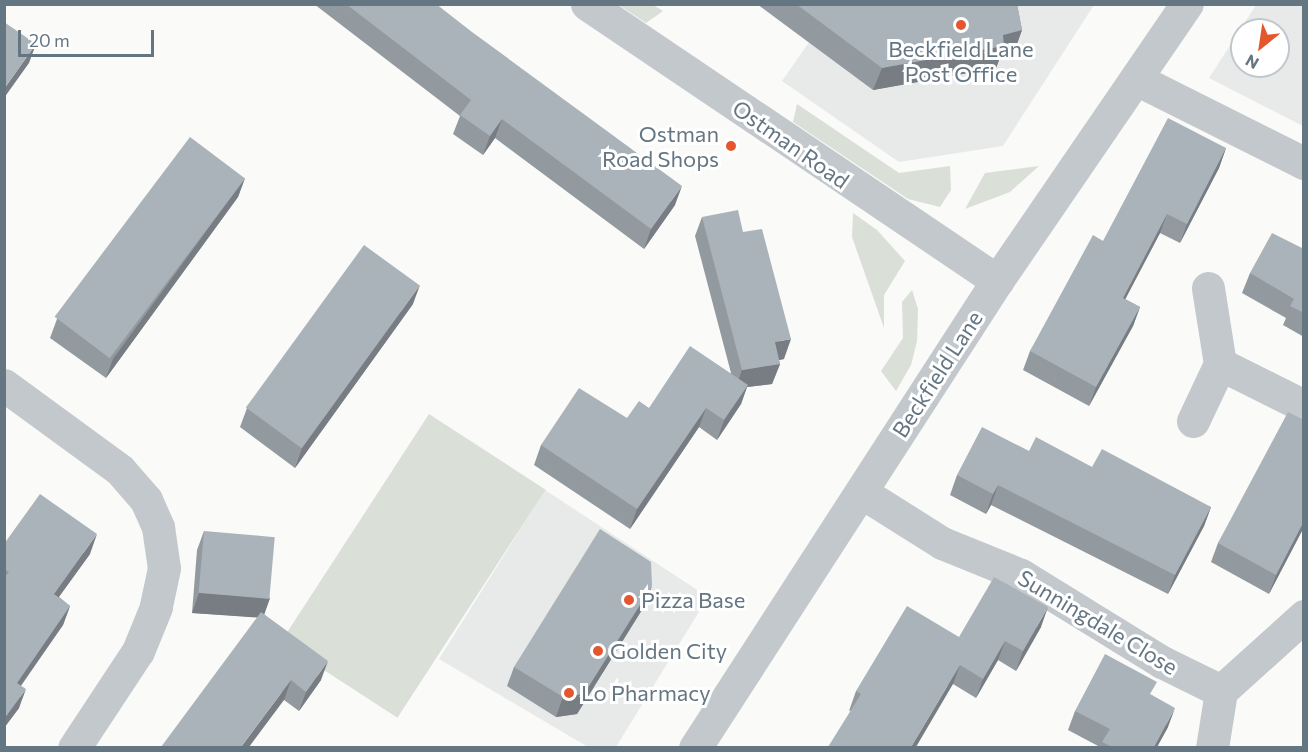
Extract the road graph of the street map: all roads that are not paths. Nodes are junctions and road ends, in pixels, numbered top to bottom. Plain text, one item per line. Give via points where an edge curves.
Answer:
1 (587, 4) edge
2 (1187, 4) edge
3 (1138, 80) junction
4 (1304, 163) edge
5 (997, 281) junction
6 (1208, 288) dead end
7 (1220, 363) junction
8 (4, 385) edge
9 (1304, 406) edge
10 (1193, 421) dead end
11 (861, 492) junction
12 (1304, 616) edge
13 (1221, 691) junction
14 (74, 747) edge
15 (694, 747) edge
16 (1212, 747) edge

1 - 5 street, Ostman Road
2 - 3 street, Beckfield Lane
3 - 4 street
3 - 5 street, Beckfield Lane
5 - 11 street, Beckfield Lane
6 - 7 street
7 - 9 street
7 - 10 street
8 - 14 street via 120,470 146,500 158,527 164,568 156,607 138,651
11 - 13 street, Sunningdale Close via 942,543 1021,575 1162,662
11 - 15 street, Beckfield Lane
12 - 13 street
13 - 16 street

